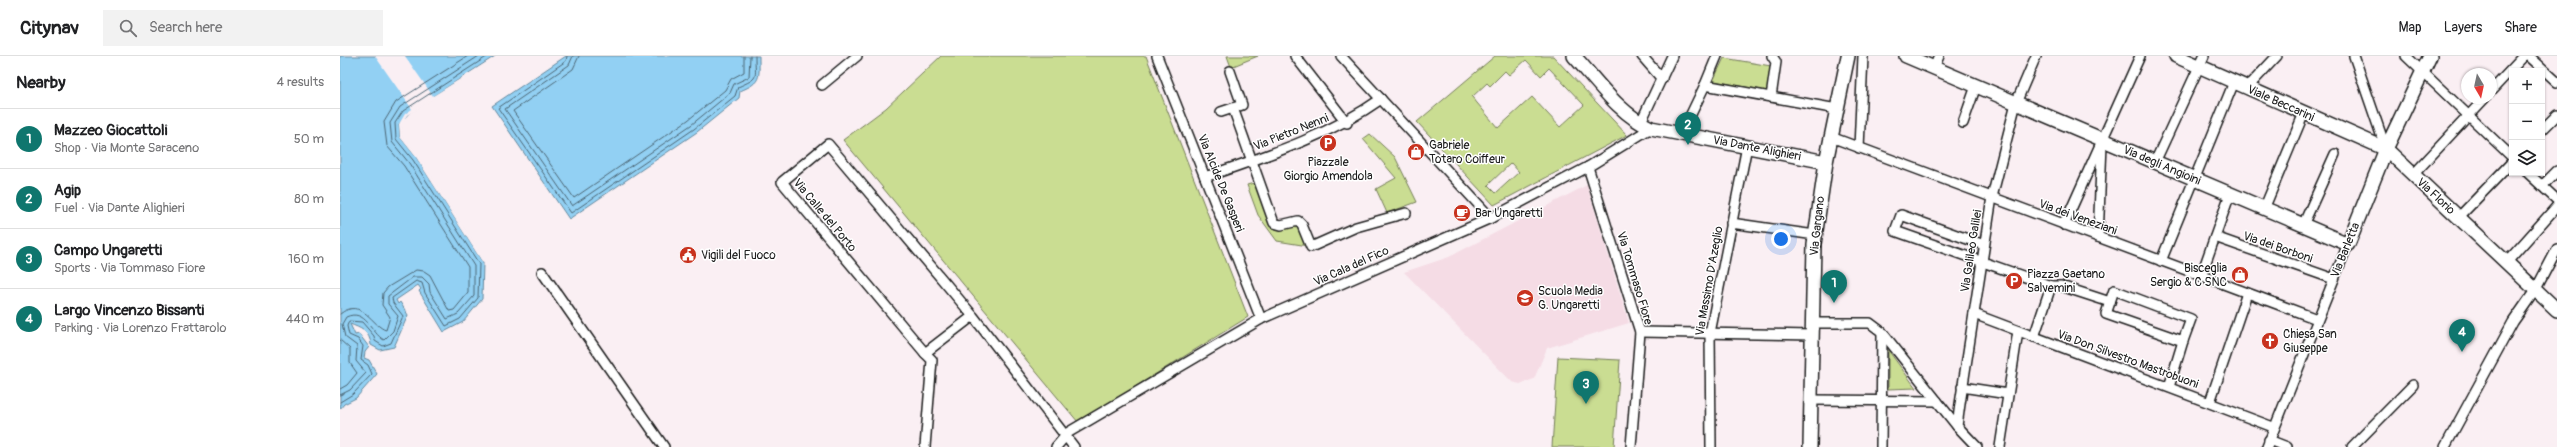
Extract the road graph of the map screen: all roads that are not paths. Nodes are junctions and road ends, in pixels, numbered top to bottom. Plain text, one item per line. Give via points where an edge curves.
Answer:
1 (857, 56) edge
2 (1157, 56) edge
3 (1295, 56) edge
4 (1341, 56) edge
5 (1574, 56) edge
6 (1642, 56) edge
7 (1672, 56) edge
8 (1717, 56) edge
9 (1772, 56) edge
10 (1848, 56) edge
11 (1863, 56) edge
12 (1906, 56) edge
13 (2036, 56) edge
14 (2140, 56) edge
15 (2176, 56) edge
16 (2278, 56) edge
17 (2354, 56) edge
18 (2406, 56) edge
19 (2430, 56) edge
20 (2524, 56) edge
21 (2529, 56) edge
22 (2201, 61) edge
23 (1937, 62) edge
24 (1230, 71) dead end
25 (2423, 72) junction
26 (2556, 77) edge
27 (1662, 79) junction
28 (2234, 82) junction
29 (822, 85) dead end
30 (1705, 85) junction
31 (2497, 85) edge
32 (1976, 86) junction
33 (2247, 88) junction
34 (1771, 97) junction
35 (1381, 99) junction
36 (2016, 103) junction
37 (2479, 104) edge
38 (1233, 108) junction
39 (1837, 109) junction
40 (1221, 112) dead end
41 (2304, 113) junction
42 (2557, 115) edge
43 (2468, 116) junction
44 (1346, 123) junction
45 (1962, 123) dead end
46 (1646, 126) junction
47 (2545, 127) edge
48 (1682, 134) junction
49 (1831, 137) junction
50 (2102, 140) junction
51 (1747, 146) junction
52 (1859, 148) junction
53 (2386, 150) junction
54 (2335, 154) dead end
55 (2509, 154) edge
56 (1252, 161) junction
57 (1826, 162) junction
58 (2155, 162) junction
59 (2509, 165) edge
60 (1588, 167) junction
61 (2557, 171) edge
62 (2413, 175) junction
63 (2531, 176) edge
64 (1205, 177) junction
65 (2194, 179) junction
66 (2542, 186) junction
67 (2230, 194) junction
68 (1992, 197) junction
69 (2557, 200) edge
70 (2557, 206) edge
71 (2264, 208) junction
72 (1406, 213) dead end
73 (2459, 217) junction
74 (1491, 218) junction
75 (1731, 223) junction
76 (2064, 225) junction
77 (2303, 225) junction
78 (1815, 235) junction
79 (2098, 237) junction
80 (2215, 237) junction
81 (2348, 244) junction
82 (1984, 245) junction
83 (2557, 249) edge
84 (2161, 261) junction
85 (1982, 262) junction
86 (2507, 262) junction
87 (542, 272) dead end
88 (2201, 276) junction
89 (2334, 279) junction
90 (2051, 286) junction
91 (2536, 289) junction
92 (2247, 293) junction
93 (2110, 302) junction
94 (2557, 310) edge
95 (1974, 314) junction
96 (973, 316) junction
97 (1261, 318) junction
98 (2317, 319) junction
99 (1812, 329) junction
100 (2018, 331) junction
101 (1640, 332) junction
102 (1882, 332) junction
103 (1710, 333) junction
104 (2034, 337) junction
105 (2183, 341) junction
106 (925, 353) junction
107 (2413, 385) dead end
108 (1962, 387) junction
109 (2169, 388) junction
110 (2008, 394) junction
111 (1811, 400) junction
112 (1882, 400) junction
113 (1937, 401) junction
114 (2210, 402) junction
115 (1957, 426) junction
116 (2273, 427) junction
117 (1065, 436) junction
118 (2268, 444) edge
119 (664, 447) edge
120 (925, 447) edge
121 (1056, 447) edge
122 (1074, 447) edge
123 (1631, 447) edge
124 (1711, 447) edge
125 (1810, 447) edge
126 (1881, 447) edge
127 (1977, 447) edge
128 (2000, 447) edge
129 (2287, 447) edge
130 (2352, 447) edge
131 (2445, 447) edge

1 - 29 street
2 - 64 street, Via Alcide De Gasperi
3 - 44 street
4 - 35 street
5 - 46 street, Via Dante Alighieri via 1627,114
6 - 27 street
7 - 27 street
8 - 30 street
9 - 34 street via 1776,62
10 - 39 street, Via Gargano
11 - 52 street
12 - 23 street, Via degli Angioini
13 - 36 street, Via Galileo Galilei
14 - 50 street
15 - 22 street, Viale Beccarini
16 - 33 street
17 - 53 street, Via Florio
18 - 25 street
19 - 25 street, Via Barletta
20 - 31 street
21 - 26 street
22 - 28 street, Viale Beccarini
22 - 58 street
23 - 32 street, Via degli Angioini
24 - 38 street via 1242,106
25 - 43 street
25 - 53 street, Via Barletta
27 - 46 street
28 - 33 street, Viale Beccarini
28 - 65 street
30 - 34 street
30 - 48 street
32 - 36 street, Via degli Angioini
32 - 45 street
33 - 41 street, Viale Beccarini
34 - 39 street
35 - 44 street, Via Pietro Nenni
35 - 74 street
36 - 50 street, Via degli Angioini
36 - 68 street, Via Galileo Galilei
37 - 43 street
38 - 40 street
38 - 56 street
39 - 49 street, Via Gargano
41 - 53 street, Viale Beccarini
41 - 71 street
42 - 47 street
43 - 55 street
43 - 62 street
44 - 56 street, Via Pietro Nenni
46 - 48 street, Via Dante Alighieri
46 - 60 street, Via Cala del Fico
48 - 51 street, Via Dante Alighieri
49 - 52 street, Via dei Veneziani
49 - 57 street, Via Gargano
50 - 58 street, Via degli Angioini
50 - 76 street
50 - 79 street
51 - 57 street, Via Dante Alighieri
51 - 75 street, Via Massimo D'Azeglio
52 - 68 street, Via dei Veneziani
53 - 62 street, Via Florio
53 - 81 street, Via Barletta
54 - 77 street
56 - 64 street, Via Pietro Nenni
56 - 72 street via 1274,223 1281,225 1298,221 1311,247 1356,227
57 - 78 street, Via Gargano
58 - 65 street, Via degli Angioini
59 - 73 street
60 - 74 street, Via Cala del Fico
60 - 101 street, Via Tommaso Fiore
61 - 66 street
62 - 73 street, Via Florio
63 - 66 street
64 - 97 street, Via Alcide De Gasperi
65 - 67 street, Via degli Angioini
65 - 84 street
66 - 69 street
67 - 71 street, Via degli Angioini
67 - 80 street
68 - 76 street, Via dei Veneziani
68 - 82 street, Via Galileo Galilei
70 - 86 street
71 - 77 street, Via degli Angioini
73 - 86 street, Via Florio
74 - 97 street, Via Cala del Fico
75 - 78 street
75 - 103 street, Via Massimo D'Azeglio
76 - 79 street, Via dei Veneziani
77 - 81 street, Via degli Angioini
78 - 99 street, Via Gargano
79 - 84 street, Via dei Veneziani
80 - 88 street
80 - 89 street, Via dei Borboni
81 - 89 street, Via Barletta
82 - 85 street, Via Galileo Galilei
82 - 85 street via 1901,215 1895,231
83 - 91 street
84 - 88 street, Via dei Veneziani
85 - 90 street
85 - 95 street, Via Galileo Galilei
86 - 91 street, Via Florio
87 - 119 street
88 - 92 street, Via dei Veneziani
89 - 98 street, Via Barletta
90 - 93 street via 2061,286
90 - 104 street
91 - 94 street, Via Florio
91 - 131 street via 2513,322
92 - 98 street, Via dei Veneziani
92 - 114 street
93 - 105 street via 2106,314
93 - 105 street via 2114,290 2191,319
95 - 100 street, Via Don Silvestro Mastrobuoni
95 - 108 street, Via Galileo Galilei
96 - 106 street
96 - 106 street, Via Calle del Porto via 828,144 782,182
96 - 117 street, Via Calle del Porto
97 - 117 street, Via Cala del Fico
98 - 116 street, Via Barletta
99 - 102 street via 1870,324
99 - 103 street
99 - 111 street, Via Gargano
100 - 104 street, Via Don Silvestro Mastrobuoni
100 - 110 street
101 - 103 street
101 - 123 street, Via Tommaso Fiore
102 - 112 street
102 - 113 street
103 - 124 street, Via Massimo D'Azeglio
104 - 109 street, Via Don Silvestro Mastrobuoni
105 - 109 street
106 - 120 street, Via Calle del Porto via 932,360
107 - 130 street
108 - 110 street
108 - 115 street, Via Galileo Galilei
109 - 114 street, Via Don Silvestro Mastrobuoni
110 - 128 street
111 - 112 street
111 - 125 street, Via Gargano
112 - 113 street
112 - 126 street
113 - 115 street
114 - 116 street, Via Don Silvestro Mastrobuoni
115 - 127 street
116 - 118 street, Via Barletta
117 - 121 street
117 - 122 street, Via Calle del Porto
118 - 129 street

